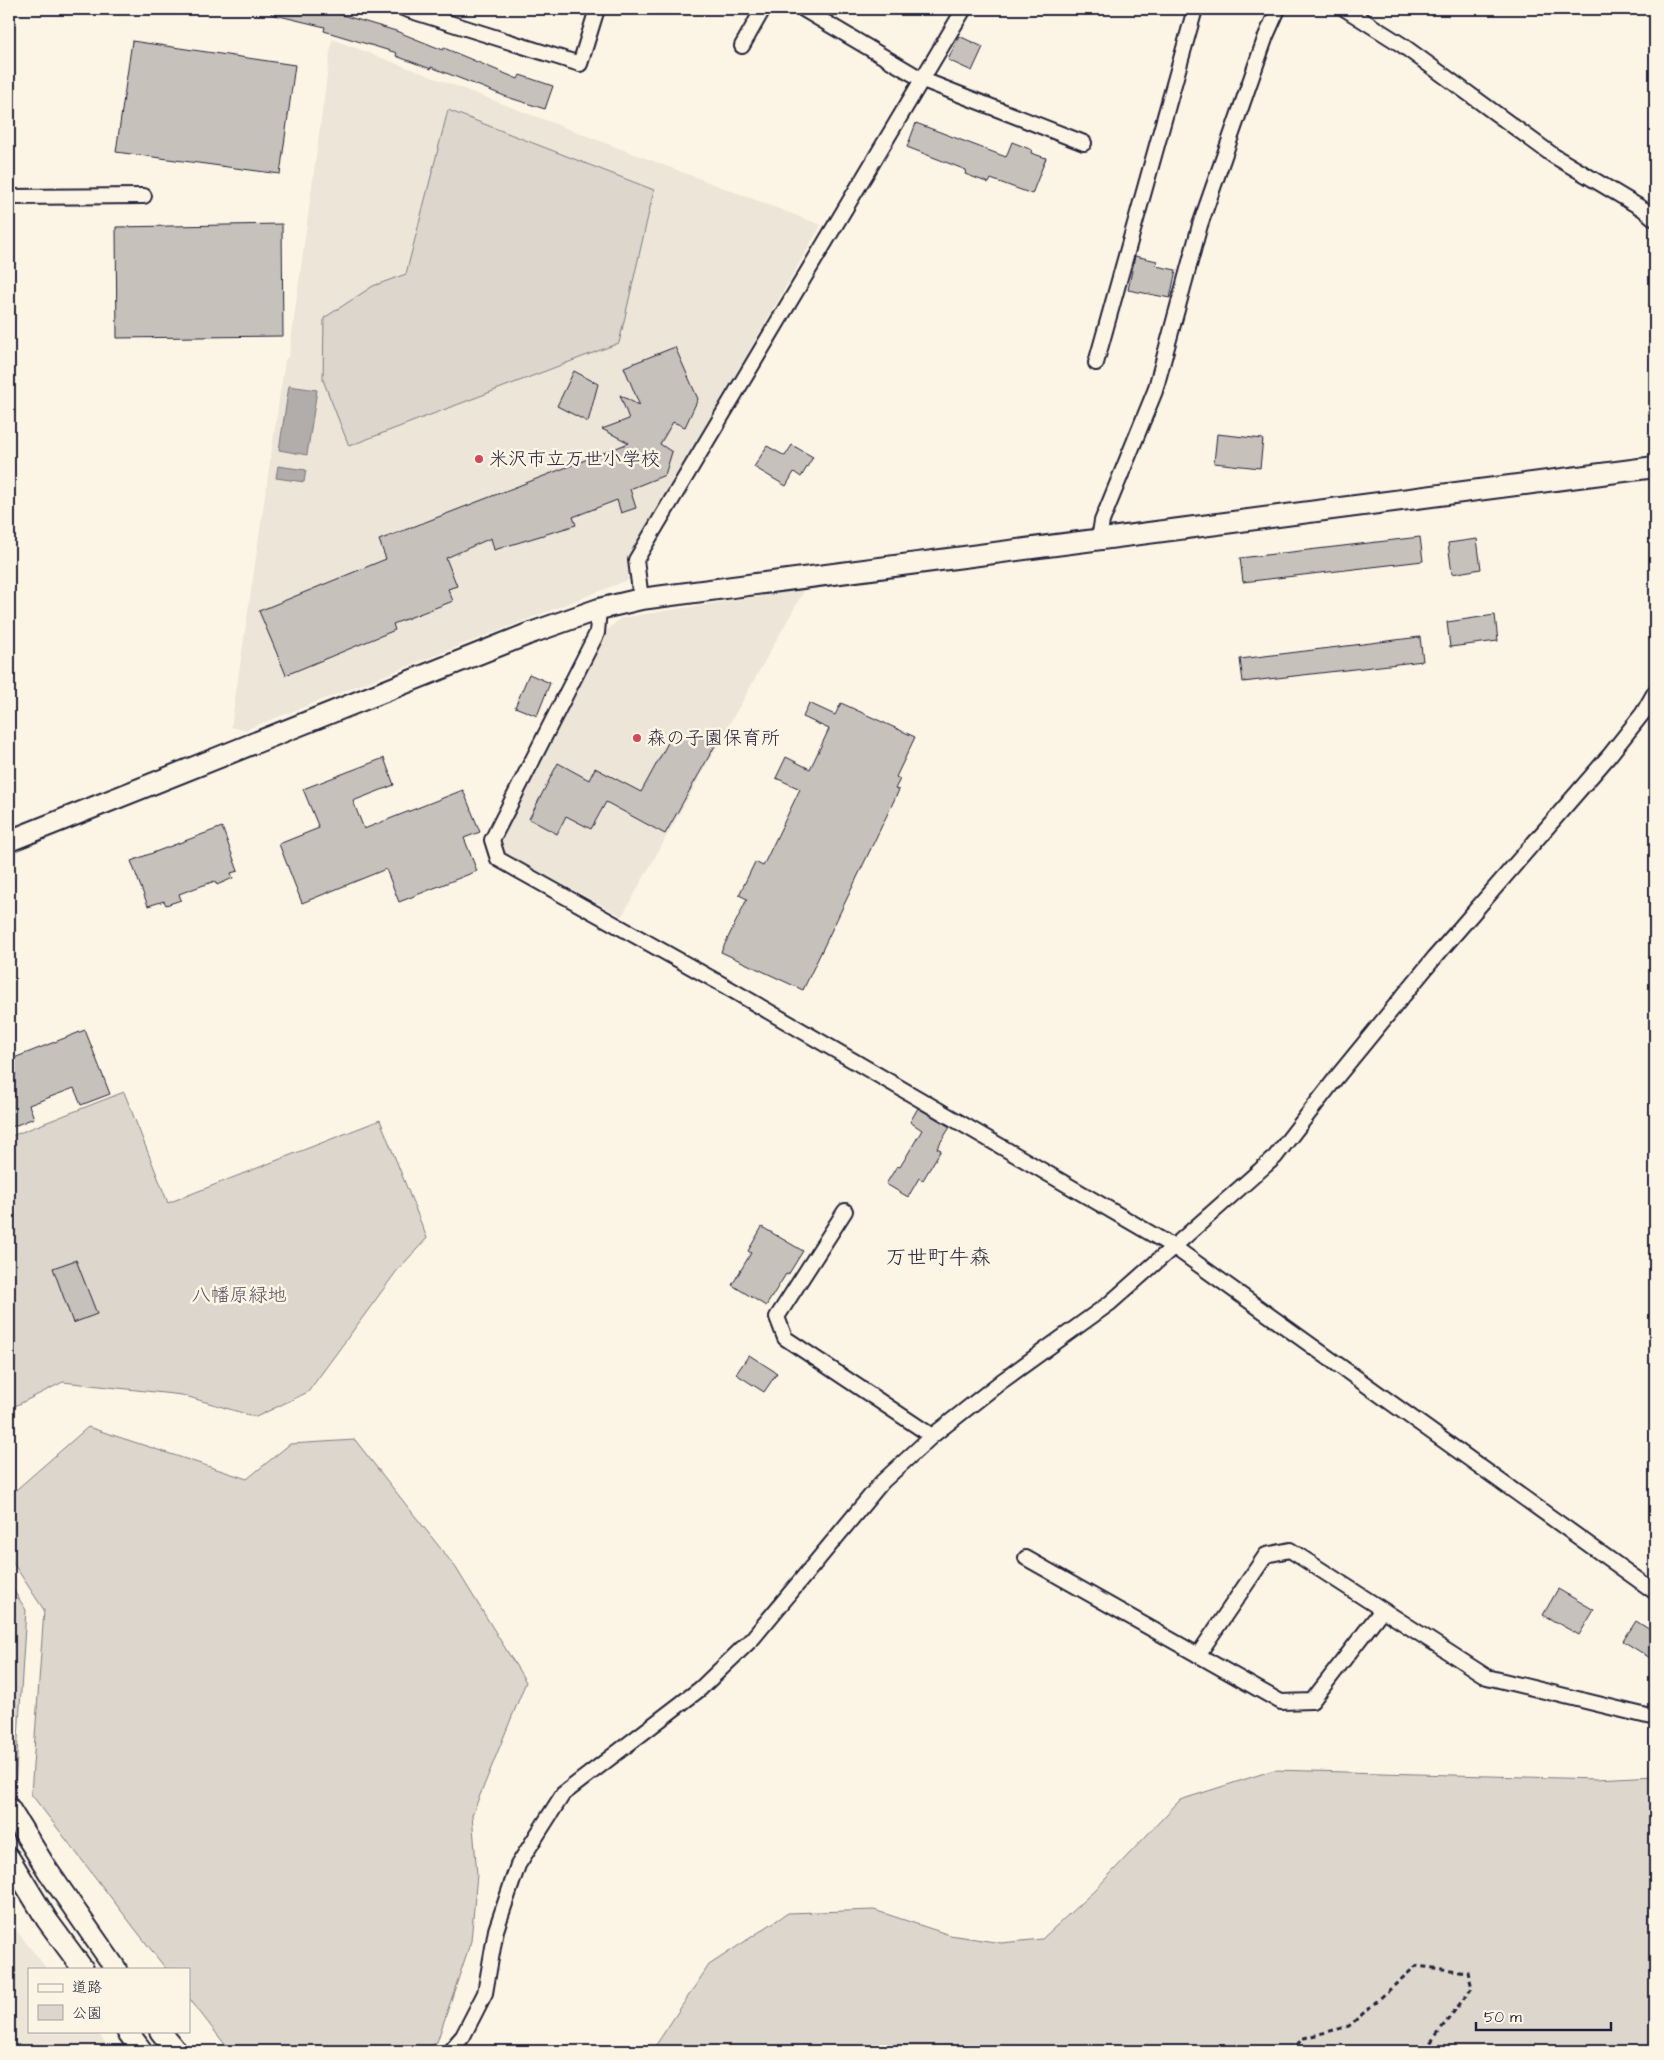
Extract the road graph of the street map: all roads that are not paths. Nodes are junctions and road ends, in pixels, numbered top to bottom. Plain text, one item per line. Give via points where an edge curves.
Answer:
1 (405, 9) edge
2 (597, 9) edge
3 (763, 9) edge
4 (803, 9) edge
5 (964, 9) edge
6 (1195, 9) edge
7 (1278, 9) edge
8 (1345, 9) edge
9 (742, 46) dead end
10 (923, 80) junction
11 (1084, 143) dead end
12 (144, 196) dead end
13 (9, 197) edge
14 (1655, 219) edge
15 (1096, 363) dead end
16 (1655, 467) edge
17 (1099, 539) junction
18 (641, 599) junction
19 (599, 609) junction
20 (1655, 692) edge
21 (9, 841) edge
22 (845, 1211) dead end
23 (1174, 1247) junction
24 (932, 1436) junction
25 (1026, 1558) dead end
26 (1655, 1592) edge
27 (1382, 1610) junction
28 (1198, 1656) junction
29 (1655, 1718) edge
30 (9, 1808) edge
31 (9, 1858) edge
32 (81, 1968) edge
33 (115, 1968) edge
34 (128, 2032) edge
35 (161, 2032) edge
36 (142, 2051) edge
37 (176, 2051) edge
38 (450, 2051) edge

1 - 2 street via 580,64
3 - 9 street
4 - 10 street
5 - 10 street
6 - 15 street
7 - 17 street via 1200,225 1155,391 1102,521
8 - 14 street via 1402,45 1554,156 1643,208
10 - 11 street
10 - 18 street via 636,560
12 - 13 street
16 - 17 street
17 - 18 street
18 - 19 street
19 - 21 street via 528,634
19 - 23 street via 597,633 492,840 498,859 718,982
20 - 23 street via 1643,714 1609,756 1435,958 1275,1157
22 - 24 street via 777,1317 782,1331 785,1338
23 - 24 street via 1110,1303 1002,1380
23 - 26 street
24 - 38 street via 882,1482 753,1638 700,1689 563,1794 518,1866 496,1930 485,1993 462,2036
25 - 28 street
27 - 28 street via 1312,1700 1281,1702
27 - 28 street via 1290,1550 1266,1555
27 - 29 street via 1487,1677
30 - 33 street
31 - 32 street
34 - 36 street
35 - 37 street

